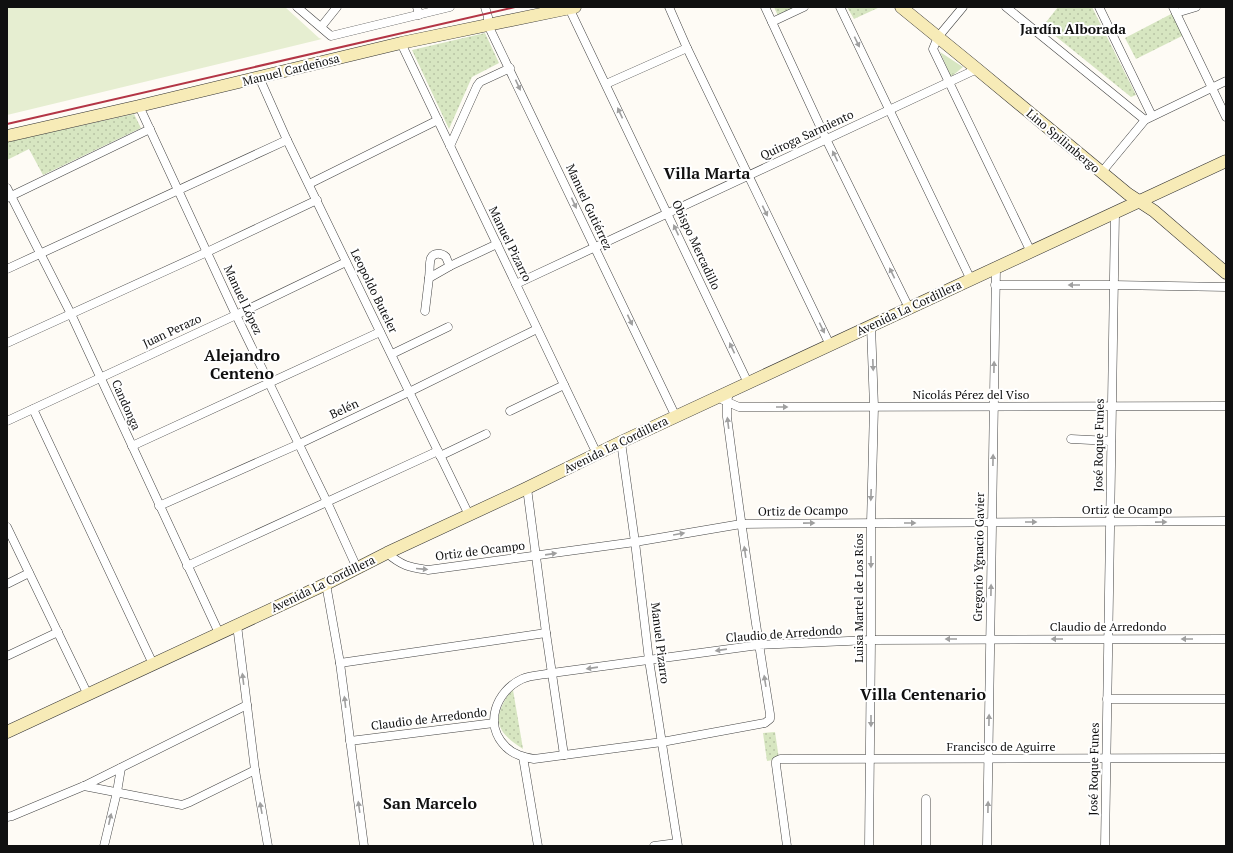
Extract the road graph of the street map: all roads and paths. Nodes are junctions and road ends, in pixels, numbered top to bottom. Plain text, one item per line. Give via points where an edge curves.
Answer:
1 (297, 7) edge
2 (337, 7) edge
3 (450, 7) edge
4 (485, 7) edge
5 (669, 7) edge
6 (765, 7) edge
7 (804, 7) edge
8 (840, 7) edge
9 (901, 7) edge
10 (963, 7) edge
11 (1006, 7) edge
12 (1098, 7) edge
13 (1196, 7) edge
14 (572, 8) edge
15 (1175, 10) edge
16 (418, 11) edge
17 (772, 22) junction
18 (488, 25) junction
19 (321, 27) junction
20 (938, 37) junction
21 (402, 44) junction
22 (687, 48) junction
23 (510, 68) junction
24 (977, 69) junction
25 (259, 77) junction
26 (1226, 81) edge
27 (949, 82) junction
28 (606, 84) junction
29 (1212, 87) junction
30 (139, 106) junction
31 (890, 109) junction
32 (1226, 117) edge
33 (1149, 118) junction
34 (438, 120) junction
35 (150, 129) junction
36 (7, 136) edge
37 (826, 139) junction
38 (287, 140) junction
39 (450, 146) junction
40 (1226, 161) edge
41 (1102, 173) junction
42 (748, 176) junction
43 (309, 184) junction
44 (178, 190) junction
45 (8, 194) edge
46 (317, 200) junction
47 (1140, 202) junction
48 (667, 213) junction
49 (1115, 213) junction
50 (497, 244) junction
51 (595, 247) junction
52 (207, 252) junction
53 (1031, 252) junction
54 (41, 254) junction
55 (346, 262) junction
56 (450, 266) junction
57 (996, 268) junction
58 (7, 269) edge
59 (1226, 273) edge
60 (429, 278) junction
61 (971, 280) junction
62 (516, 284) junction
63 (995, 285) junction
64 (1113, 285) junction
65 (1226, 287) edge
66 (909, 308) junction
67 (425, 311) dead end
68 (71, 314) junction
69 (236, 315) junction
70 (871, 326) junction
71 (448, 327) dead end
72 (537, 329) junction
73 (380, 332) junction
74 (7, 343) edge
75 (830, 345) junction
76 (392, 354) junction
77 (101, 377) junction
78 (269, 383) junction
79 (748, 383) junction
80 (564, 385) junction
81 (409, 392) junction
82 (724, 397) junction
83 (993, 406) junction
84 (1112, 406) junction
85 (1226, 406) edge
86 (874, 407) junction
87 (33, 409) junction
88 (510, 411) dead end
89 (676, 417) junction
90 (7, 421) edge
91 (486, 434) dead end
92 (1071, 439) dead end
93 (1111, 441) junction
94 (621, 442) junction
95 (299, 444) junction
96 (132, 446) junction
97 (439, 454) junction
98 (597, 454) junction
99 (527, 488) junction
100 (327, 502) junction
101 (159, 506) junction
102 (469, 514) junction
103 (1226, 521) edge
104 (992, 522) junction
105 (1110, 522) junction
106 (871, 523) junction
107 (741, 524) junction
108 (7, 527) edge
109 (635, 542) junction
110 (387, 553) junction
111 (536, 556) junction
112 (187, 566) junction
113 (357, 568) junction
114 (29, 573) junction
115 (7, 584) edge
116 (326, 584) junction
117 (237, 625) junction
118 (58, 632) junction
119 (219, 633) junction
120 (546, 633) junction
121 (990, 639) junction
122 (1108, 639) junction
123 (1226, 639) edge
124 (871, 640) junction
125 (759, 645) junction
126 (7, 656) edge
127 (649, 660) junction
128 (340, 663) junction
129 (154, 664) junction
130 (552, 673) junction
131 (88, 695) junction
132 (1107, 699) junction
133 (1226, 699) edge
134 (247, 705) junction
135 (494, 723) junction
136 (7, 732) edge
137 (350, 741) junction
138 (662, 742) junction
139 (564, 755) junction
140 (522, 757) junction
141 (1106, 758) junction
142 (1226, 758) edge
143 (870, 759) junction
144 (988, 759) junction
145 (121, 768) junction
146 (255, 770) junction
147 (84, 786) junction
148 (117, 792) junction
149 (926, 799) dead end
150 (7, 817) edge
151 (678, 845) edge
152 (104, 846) edge
153 (268, 846) edge
154 (364, 846) edge
155 (538, 846) edge
156 (654, 846) edge
157 (787, 846) edge
158 (868, 846) edge
159 (926, 846) edge
160 (987, 846) edge
161 (1105, 846) edge

1 - 19 street
2 - 19 street
3 - 16 street
4 - 18 street, Manuel Gutiérrez
5 - 22 street
6 - 17 street
7 - 17 street
8 -> 31 street
9 - 20 main road, Lino Spilimbergo
10 - 20 street
11 - 33 street
12 - 33 street
13 - 15 street
14 - 18 main road, Manuel Cardeñosa
14 - 28 street, Obispo Mercadillo
15 - 29 street
16 - 19 street via 331,36
17 - 37 street
18 - 21 main road, Manuel Cardeñosa
18 - 23 street, Manuel Gutiérrez
20 - 24 main road, Lino Spilimbergo
20 - 27 street via 933,49
21 - 25 main road, Manuel Cardeñosa
21 - 34 street, Manuel Pizarro
22 - 28 street
22 - 42 street
23 - 39 street via 480,82
23 -> 51 street, Manuel Gutiérrez
24 - 27 street, Quiroga Sarmiento
24 - 41 main road, Lino Spilimbergo
25 - 30 main road, Manuel Cardeñosa
25 - 38 street, Leopoldo Buteler
26 - 29 street
27 - 31 street, Quiroga Sarmiento
27 - 53 street
48 -> 28 street, Obispo Mercadillo
29 - 32 street
29 - 33 street
30 - 35 street, Manuel López
30 - 36 main road, Manuel Cardeñosa
31 - 37 street, Quiroga Sarmiento
31 - 61 street
33 - 41 street
34 - 39 street, Manuel Pizarro
34 - 43 street
35 - 44 street, Manuel López
35 - 45 street
37 - 42 street, Quiroga Sarmiento
66 -> 37 street
38 - 43 street, Leopoldo Buteler
38 - 44 street
39 - 50 street, Manuel Pizarro
40 - 47 main road, Avenida La Cordillera
41 - 47 main road, Lino Spilimbergo
42 - 48 street, Quiroga Sarmiento
42 -> 75 street
43 - 46 street, Leopoldo Buteler
44 - 52 street, Manuel López
44 - 54 street
45 - 54 street, Candonga
46 - 52 street
46 - 55 street, Leopoldo Buteler
47 - 49 main road, Avenida La Cordillera
47 - 59 main road, Lino Spilimbergo
48 - 51 street, Quiroga Sarmiento
79 -> 48 street, Obispo Mercadillo
49 - 53 main road, Avenida La Cordillera
49 - 64 street, José Roque Funes
50 - 56 street
50 - 62 street, Manuel Pizarro
51 - 62 street, Quiroga Sarmiento
51 -> 89 street, Manuel Gutiérrez
52 - 68 street
52 - 69 street, Manuel López
53 - 57 main road, Avenida La Cordillera
54 - 58 street
54 - 68 street, Candonga
55 - 69 street, Juan Perazo
55 - 73 street, Leopoldo Buteler
56 - 60 street
56 - 60 street via 442,254 433,255
57 - 61 main road, Avenida La Cordillera
57 - 63 street, Gregorio Ygnacio Gavier
60 - 67 street
61 - 66 main road, Avenida La Cordillera
62 - 72 street, Manuel Pizarro
64 -> 63 street
83 -> 63 street, Gregorio Ygnacio Gavier
64 - 65 street
64 - 84 street, José Roque Funes
66 - 70 main road, Avenida La Cordillera
68 - 74 street
68 - 77 street, Candonga
69 - 77 street, Juan Perazo
69 - 78 street, Manuel López
70 - 75 main road, Avenida La Cordillera
70 -> 86 street, Luisa Martel de Los Ríos
71 - 76 street
72 - 80 street, Manuel Pizarro
72 - 81 street, Belén
73 - 76 street, Leopoldo Buteler
73 - 78 street
75 - 79 main road, Avenida La Cordillera
76 - 81 street, Leopoldo Buteler
77 - 87 street, Juan Perazo
77 - 96 street, Candonga
78 - 95 street, Manuel López
78 - 96 street
79 - 82 main road, Avenida La Cordillera
80 - 88 street
80 - 98 street, Manuel Pizarro
81 - 95 street, Belén
81 - 97 street, Leopoldo Buteler
82 -> 86 street, Nicolás Pérez del Viso via 739,407
82 - 89 main road, Avenida La Cordillera
107 -> 82 street
83 - 84 street, Nicolás Pérez del Viso
83 - 86 street, Nicolás Pérez del Viso
104 -> 83 street, Gregorio Ygnacio Gavier
84 - 85 street, Nicolás Pérez del Viso
84 - 93 street, José Roque Funes
86 -> 106 street, Luisa Martel de Los Ríos
87 - 90 street, Juan Perazo
87 - 129 street
89 - 94 main road, Avenida La Cordillera
91 - 97 street
92 - 93 street
93 - 105 street, José Roque Funes
94 - 98 main road, Avenida La Cordillera
94 - 109 street, Manuel Pizarro
95 - 100 street, Manuel López
95 - 101 street, Belén
96 - 101 street, Candonga
97 - 100 street
97 - 102 street, Leopoldo Buteler
98 - 99 main road, Avenida La Cordillera
99 - 102 main road, Avenida La Cordillera
99 - 111 street
100 - 112 street
100 - 113 street, Manuel López
101 - 112 street, Candonga
102 - 110 main road, Avenida La Cordillera
105 -> 103 street, Ortiz de Ocampo
104 -> 105 street, Ortiz de Ocampo
106 -> 104 street, Ortiz de Ocampo
121 -> 104 street, Gregorio Ygnacio Gavier
105 - 122 street, José Roque Funes
107 -> 106 street, Ortiz de Ocampo
106 -> 124 street, Luisa Martel de Los Ríos
109 -> 107 street, Ortiz de Ocampo
125 -> 107 street
108 - 114 street
111 -> 109 street, Ortiz de Ocampo
109 - 127 street, Manuel Pizarro
110 -> 111 street, Ortiz de Ocampo via 407,566 428,570
110 - 113 main road, Avenida La Cordillera
111 - 120 street
112 - 119 street, Candonga
113 - 116 main road, Avenida La Cordillera
114 - 115 street
114 - 118 street
116 - 117 main road, Avenida La Cordillera
116 - 128 street
117 - 119 main road, Avenida La Cordillera
134 -> 117 street
118 - 126 street
118 - 131 street
119 - 129 main road, Avenida La Cordillera
120 - 128 street
120 - 130 street
122 -> 121 street, Claudio de Arredondo
121 -> 124 street, Claudio de Arredondo
144 -> 121 street, Gregorio Ygnacio Gavier
123 -> 122 street, Claudio de Arredondo
122 - 132 street, José Roque Funes
124 - 125 street, Claudio de Arredondo
124 -> 143 street, Luisa Martel de Los Ríos
125 -> 127 street, Claudio de Arredondo
138 -> 125 street via 764,723 770,719
127 -> 130 street, Claudio de Arredondo
127 - 138 street, Manuel Pizarro
137 -> 128 street
129 - 131 main road, Avenida La Cordillera
130 - 135 street, Claudio de Arredondo via 523,678 514,684 501,696
130 - 139 street
131 - 136 main road, Avenida La Cordillera
132 - 133 street
132 - 141 street, José Roque Funes
134 - 145 street
134 - 146 street
135 - 137 street, Claudio de Arredondo
135 - 140 street via 506,747
154 -> 137 street
138 - 139 street
138 - 151 street, Manuel Pizarro
139 - 140 street via 534,759
140 - 155 street
141 - 142 street, Francisco de Aguirre
141 - 144 street, Francisco de Aguirre
141 - 161 street, José Roque Funes
143 - 144 street, Francisco de Aguirre
143 - 157 street, Francisco de Aguirre via 776,761
143 - 158 street, Luisa Martel de Los Ríos
160 -> 144 street, Gregorio Ygnacio Gavier
145 - 147 street
145 - 148 street
146 - 148 street via 182,805
153 -> 146 street
147 - 148 street
147 - 150 street
152 -> 148 street
149 - 159 street
151 - 156 street

